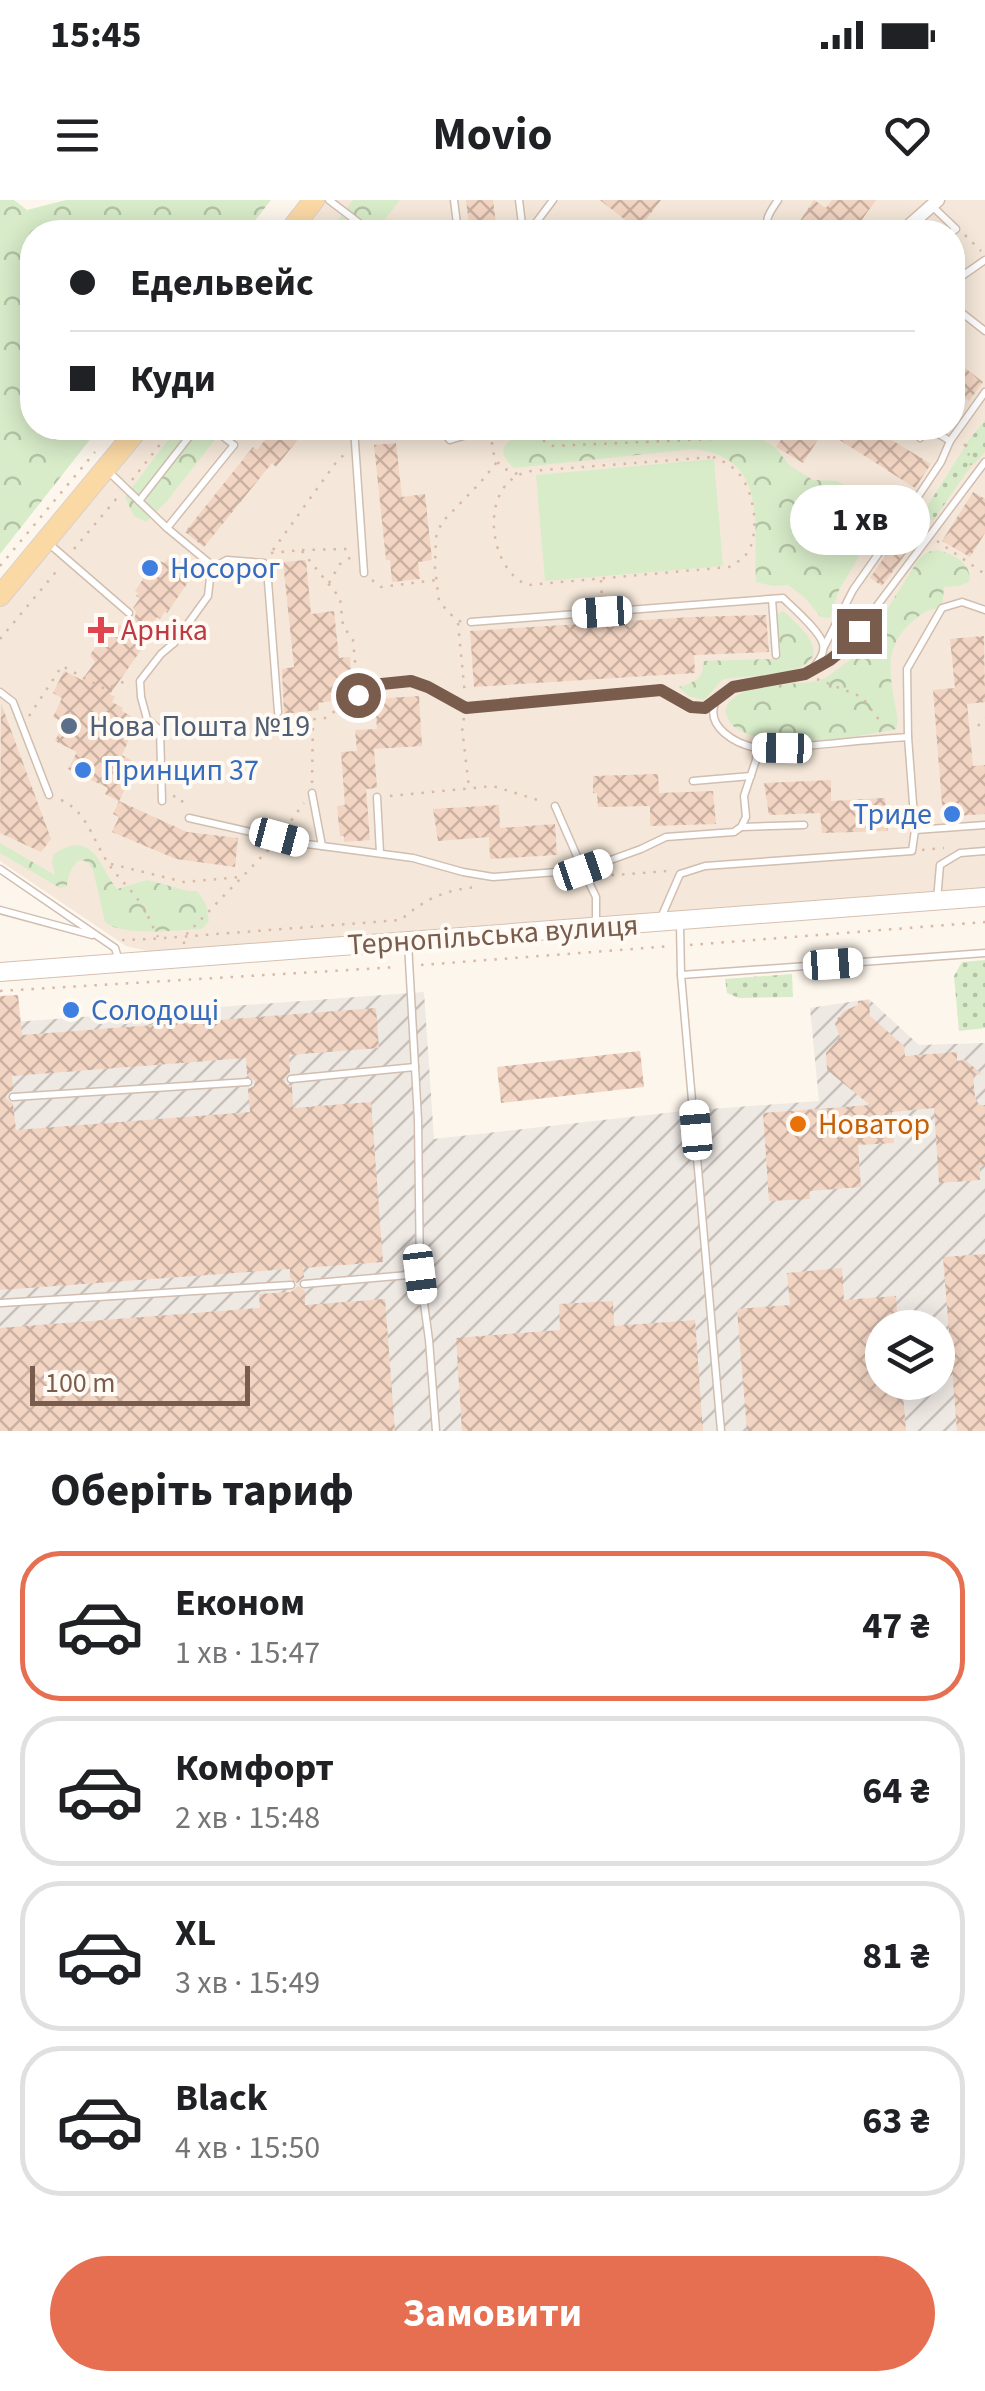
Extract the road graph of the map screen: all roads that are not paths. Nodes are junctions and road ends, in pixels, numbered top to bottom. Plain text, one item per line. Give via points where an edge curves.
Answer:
1 (314, 200) edge
2 (329, 200) edge
3 (553, 200) edge
4 (935, 203) edge
5 (298, 220) edge
6 (355, 220) edge
7 (536, 220) edge
8 (916, 220) edge
9 (985, 392) edge
10 (965, 420) edge
11 (129, 440) edge
12 (187, 440) edge
13 (228, 440) edge
14 (355, 440) edge
15 (951, 440) edge
16 (985, 462) edge
17 (105, 468) junction
18 (139, 501) junction
19 (167, 528) junction
20 (45, 541) junction
21 (214, 567) junction
22 (364, 573) road end
23 (0, 596) edge
24 (772, 599) junction
25 (984, 608) edge
26 (130, 613) dead end
27 (470, 622) road end
28 (150, 627) dead end
29 (174, 643) junction
30 (824, 647) junction
31 (776, 655) dead end
32 (805, 674) junction
33 (0, 692) edge
34 (351, 700) road end
35 (715, 702) junction
36 (278, 712) road end
37 (908, 737) junction
38 (756, 748) junction
39 (751, 776) junction
40 (693, 781) dead end
41 (312, 793) road end
42 (49, 795) road end
43 (377, 797) road end
44 (162, 801) dead end
45 (555, 806) road end
46 (189, 818) dead end
47 (804, 825) dead end
48 (985, 825) edge
49 (740, 827) junction
50 (915, 830) junction
51 (322, 846) junction
52 (985, 851) edge
53 (380, 853) junction
54 (2, 869) edge
55 (585, 873) junction
56 (985, 897) edge
57 (937, 901) junction
58 (0, 910) edge
59 (680, 921) junction
60 (659, 922) junction
61 (596, 927) junction
62 (98, 936) junction
63 (408, 942) junction
64 (985, 953) edge
65 (120, 964) junction
66 (0, 972) edge
67 (681, 975) junction
68 (415, 1067) junction
69 (291, 1080) dead end
70 (248, 1082) dead end
71 (13, 1097) dead end
72 (420, 1274) junction
73 (304, 1284) dead end
74 (291, 1285) dead end
75 (1, 1303) edge
76 (436, 1431) edge
77 (721, 1431) edge

1 - 5 main road
2 - 6 lane
3 - 7 lane
4 - 8 street
9 - 10 lane
11 - 17 main road
12 - 18 lane
13 - 19 lane via 234,445
14 - 22 lane
15 - 30 lane
16 - 32 lane via 846,647
17 - 18 lane
17 - 20 main road
18 - 19 lane
19 - 21 lane
20 - 23 main road
20 - 26 lane
21 - 29 lane via 208,596
21 - 36 lane via 228,560 268,568
24 - 27 lane
24 - 30 lane via 784,598
24 - 31 lane
25 - 37 lane via 962,602 942,608 927,633 908,669
28 - 29 lane
29 - 44 lane via 140,681 147,719 160,730
30 - 32 lane
32 - 35 lane via 733,687
33 - 42 lane via 13,702
34 - 35 lane via 372,685 411,681 466,708 661,690 691,707
35 - 38 lane via 714,724
37 - 38 lane
37 - 50 lane
38 - 39 lane
39 - 40 lane
39 - 49 lane
41 - 51 lane
43 - 53 lane
45 - 55 lane
46 - 51 lane
47 - 49 lane
48 - 50 lane
49 - 55 lane via 666,836
50 - 60 lane via 912,851 705,866 680,874
51 - 53 lane
52 - 57 lane via 940,864
53 - 55 lane via 494,877
54 - 62 lane
55 - 61 lane via 596,897
56 - 57 main road, Тернопільська вулиця
57 - 59 main road, Тернопільська вулиця
58 - 62 lane
59 - 60 main road, Тернопільська вулиця
59 - 67 lane
60 - 61 main road, Тернопільська вулиця
61 - 63 main road, Тернопільська вулиця
62 - 65 lane via 115,948
63 - 65 main road, Тернопільська вулиця
63 - 68 lane
64 - 67 lane
65 - 66 main road, Тернопільська вулиця
67 - 77 lane
68 - 69 lane
68 - 72 lane
70 - 71 lane
72 - 73 lane
72 - 76 lane
74 - 75 lane

